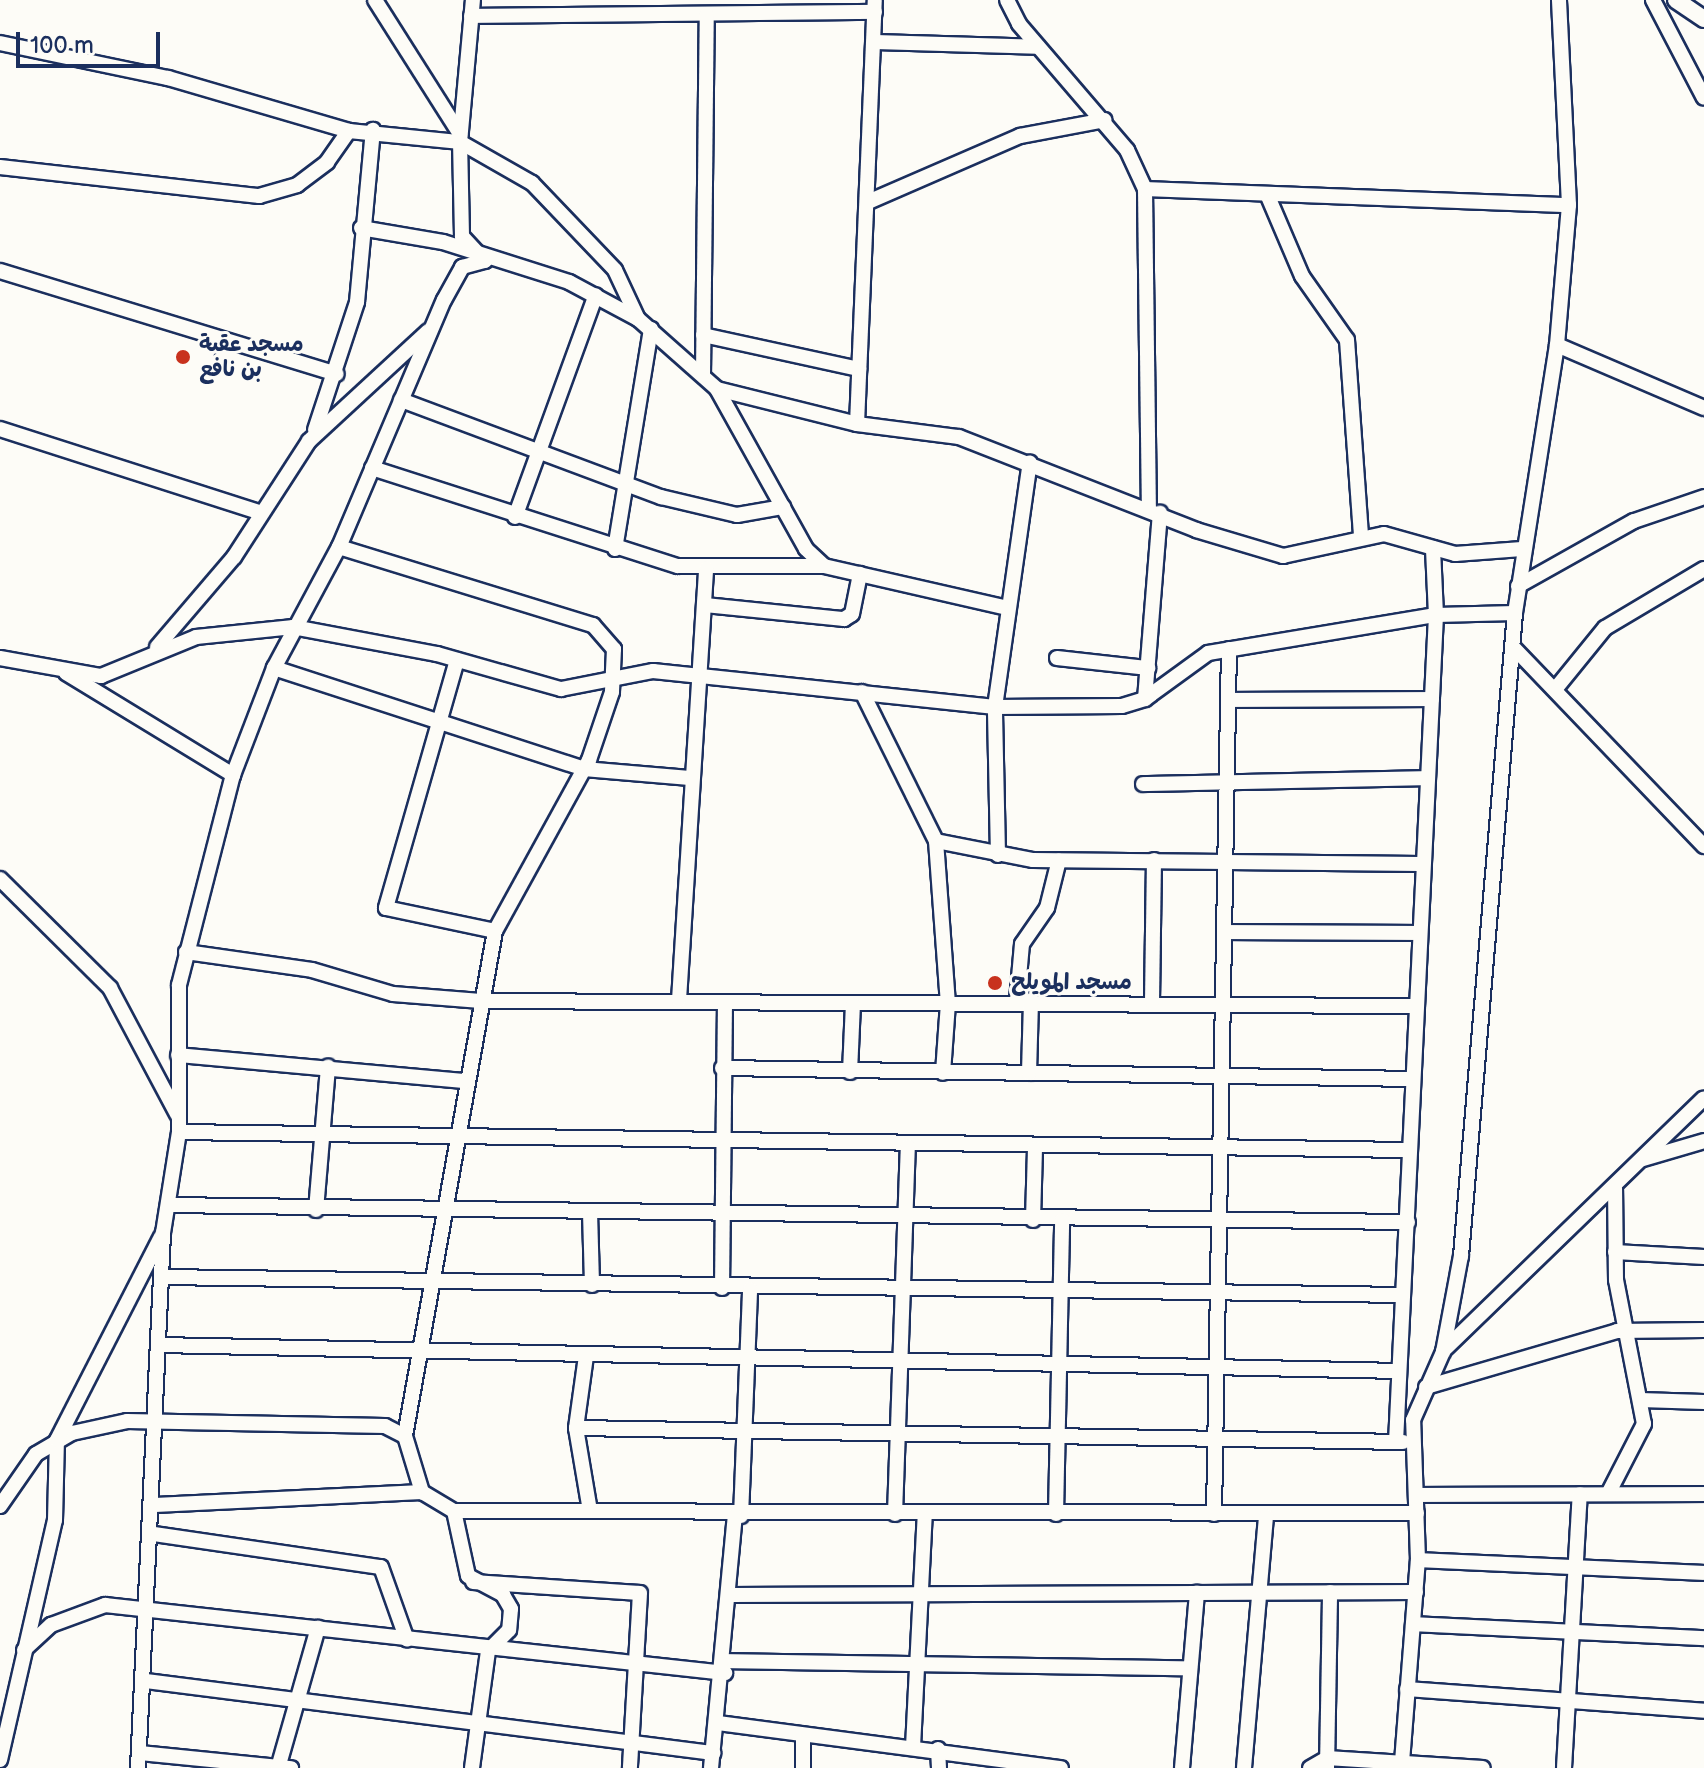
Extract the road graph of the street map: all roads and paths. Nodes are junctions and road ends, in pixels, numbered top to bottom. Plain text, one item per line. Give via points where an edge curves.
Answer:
1 (375, 0) edge
2 (473, 0) edge
3 (1007, 0) edge
4 (1559, 0) edge
5 (1653, 0) edge
6 (1676, 0) edge
7 (875, 6) edge
8 (648, 8) edge
9 (707, 15) junction
10 (471, 16) junction
11 (1704, 19) edge
12 (874, 42) junction
13 (0, 43) edge
14 (1038, 47) junction
15 (1704, 98) edge
16 (1105, 120) junction
17 (373, 130) junction
18 (349, 131) junction
19 (460, 138) junction
20 (0, 167) edge
21 (1145, 189) junction
22 (1267, 194) junction
23 (868, 202) junction
24 (1569, 205) junction
25 (361, 228) junction
26 (485, 261) junction
27 (0, 271) edge
28 (596, 295) junction
29 (638, 319) junction
30 (432, 328) junction
31 (651, 329) junction
32 (703, 335) junction
33 (1557, 345) junction
34 (859, 369) junction
35 (337, 374) junction
36 (703, 375) junction
37 (717, 389) junction
38 (401, 400) junction
39 (1704, 408) edge
40 (857, 424) junction
41 (0, 429) edge
42 (309, 441) junction
43 (539, 449) junction
44 (1030, 462) junction
45 (372, 468) junction
46 (626, 480) junction
47 (1704, 497) edge
48 (783, 507) junction
49 (1154, 510) junction
50 (259, 512) junction
51 (515, 517) junction
52 (1361, 535) junction
53 (339, 547) junction
54 (1433, 548) junction
55 (615, 549) junction
56 (1522, 549) junction
57 (824, 566) junction
58 (706, 569) junction
59 (1704, 569) edge
60 (860, 574) junction
61 (1518, 586) junction
62 (705, 605) junction
63 (1008, 608) junction
64 (1515, 613) junction
65 (1436, 615) junction
66 (293, 627) junction
67 (157, 647) junction
68 (1513, 647) junction
69 (1229, 649) junction
70 (0, 658) edge
71 (1057, 658) dead end
72 (457, 660) junction
73 (59, 668) junction
74 (274, 668) junction
75 (1148, 668) junction
76 (701, 676) junction
77 (614, 678) junction
78 (1557, 687) junction
79 (862, 692) junction
80 (1145, 699) junction
81 (1432, 699) junction
82 (1228, 700) junction
83 (995, 707) junction
84 (439, 722) junction
85 (585, 769) junction
86 (233, 775) junction
87 (689, 778) junction
88 (1425, 778) junction
89 (1227, 781) junction
90 (1143, 784) dead end
91 (936, 841) junction
92 (1704, 846) edge
93 (998, 855) junction
94 (1059, 860) junction
95 (1154, 860) junction
96 (1228, 860) junction
97 (1420, 864) junction
98 (0, 879) edge
99 (495, 931) junction
100 (1227, 932) junction
101 (1417, 933) junction
102 (186, 952) junction
103 (679, 1000) junction
104 (1024, 1000) junction
105 (481, 1001) junction
106 (725, 1002) junction
107 (1152, 1002) junction
108 (948, 1003) junction
109 (1224, 1003) junction
110 (853, 1004) junction
111 (1414, 1006) junction
112 (178, 1055) junction
113 (328, 1066) junction
114 (722, 1068) junction
115 (850, 1072) junction
116 (943, 1073) junction
117 (1029, 1073) junction
118 (1223, 1076) junction
119 (1411, 1079) junction
120 (465, 1081) junction
121 (1704, 1098) edge
122 (179, 1125) junction
123 (322, 1136) junction
124 (457, 1139) junction
125 (1704, 1141) edge
126 (724, 1144) junction
127 (908, 1146) junction
128 (1221, 1148) junction
129 (1035, 1149) junction
130 (1409, 1150) junction
131 (1641, 1159) junction
132 (1615, 1188) junction
133 (168, 1205) junction
134 (316, 1210) junction
135 (590, 1212) junction
136 (449, 1213) junction
137 (722, 1214) junction
138 (905, 1217) junction
139 (1219, 1219) junction
140 (1033, 1220) junction
141 (1062, 1220) junction
142 (1408, 1222) junction
143 (163, 1233) junction
144 (1615, 1252) junction
145 (1704, 1257) edge
146 (162, 1277) junction
147 (436, 1281) junction
148 (592, 1285) junction
149 (722, 1288) junction
150 (750, 1289) junction
151 (904, 1289) junction
152 (1217, 1292) junction
153 (1060, 1293) junction
154 (1400, 1295) junction
155 (1630, 1330) junction
156 (1704, 1330) edge
157 (159, 1345) junction
158 (1443, 1352) junction
159 (422, 1353) junction
160 (586, 1356) junction
161 (747, 1358) junction
162 (903, 1360) junction
163 (1058, 1363) junction
164 (1215, 1365) junction
165 (1397, 1371) junction
166 (1426, 1387) junction
167 (1640, 1400) junction
168 (1704, 1402) edge
169 (158, 1422) junction
170 (576, 1428) junction
171 (744, 1429) junction
172 (899, 1433) junction
173 (405, 1436) junction
174 (1058, 1437) junction
175 (1216, 1439) junction
176 (57, 1440) junction
177 (1396, 1442) junction
178 (1413, 1443) junction
179 (422, 1492) junction
180 (1580, 1494) junction
181 (1608, 1494) junction
182 (1704, 1494) edge
183 (1416, 1495) junction
184 (155, 1505) junction
185 (0, 1506) edge
186 (454, 1511) junction
187 (590, 1511) junction
188 (1417, 1513) junction
189 (895, 1514) junction
190 (925, 1514) junction
191 (1056, 1514) junction
192 (1214, 1514) junction
193 (738, 1516) junction
194 (1266, 1516) junction
195 (154, 1534) junction
196 (1418, 1560) junction
197 (1579, 1565) junction
198 (1704, 1573) edge
199 (473, 1582) junction
200 (1330, 1592) junction
201 (1416, 1592) junction
202 (1197, 1593) junction
203 (1261, 1593) junction
204 (921, 1594) junction
205 (730, 1595) junction
206 (150, 1608) junction
207 (1413, 1624) junction
208 (318, 1628) junction
209 (1575, 1632) junction
210 (1704, 1638) edge
211 (407, 1640) junction
212 (24, 1650) junction
213 (488, 1651) junction
214 (638, 1664) junction
215 (726, 1667) junction
216 (917, 1667) junction
217 (1189, 1668) junction
218 (146, 1681) junction
219 (1407, 1689) junction
220 (298, 1697) junction
221 (1569, 1702) junction
222 (1704, 1711) edge
223 (478, 1722) junction
224 (718, 1723) junction
225 (803, 1736) junction
226 (633, 1743) junction
227 (913, 1747) junction
228 (938, 1749) junction
229 (0, 1760) edge
230 (139, 1760) edge
231 (712, 1760) edge
232 (1402, 1762) junction
233 (1327, 1763) edge
234 (1017, 1765) edge
235 (282, 1767) edge
236 (1461, 1767) edge
237 (472, 1768) edge
238 (630, 1768) edge
239 (803, 1768) edge
240 (939, 1768) edge
241 (1061, 1768) edge
242 (1182, 1768) edge
243 (1244, 1768) edge
244 (1310, 1768) edge
245 (1483, 1768) edge
246 (1564, 1768) edge

1 - 19 street
2 - 10 street
3 - 14 street
4 - 24 street
5 - 15 street
6 - 11 main road
7 - 9 street
7 - 12 street
8 - 9 street
8 - 10 street
9 - 32 street
10 - 19 street
12 - 14 street
12 - 23 street
13 - 18 street via 168,78
14 - 16 street
16 - 21 street
16 - 23 street via 1020,136
17 - 18 street
17 - 19 street
17 - 25 street
18 - 20 street via 327,162 297,185 259,196
19 - 26 street via 462,236
19 - 29 street via 532,183 615,270
21 - 22 street
21 - 49 street
22 - 24 street
22 - 52 street via 1302,276 1340,325 1351,355
23 - 34 street
24 - 33 street
25 - 26 street via 443,242
25 - 35 street via 357,302
26 - 28 street
26 - 30 street via 462,267
27 - 35 street
28 - 29 street
28 - 43 street
29 - 31 street
30 - 38 street
30 - 42 street
31 - 36 street
31 - 46 street
32 - 34 street
32 - 36 street
33 - 39 street
33 - 56 street
34 - 40 street
35 - 42 street
36 - 37 street
37 - 40 street
37 - 48 street
38 - 43 street
38 - 45 street
40 - 44 street via 959,437
41 - 50 street
42 - 50 street
43 - 46 street
43 - 51 street
44 - 49 street
44 - 63 street
45 - 51 street
45 - 53 street
46 - 48 street via 661,497 737,515
46 - 55 street
47 - 61 street via 1634,521
48 - 57 street
49 - 52 street via 1283,556
49 - 75 street
50 - 67 street via 234,557
51 - 55 street
52 - 54 street
53 - 66 street
53 - 77 street via 593,625 613,641
54 - 56 street via 1474,556
54 - 65 street
55 - 58 street
56 - 61 street
57 - 58 street
57 - 60 street
58 - 62 street
59 - 78 street via 1605,628
60 - 62 street via 852,614 844,619
60 - 63 street
61 - 64 street
62 - 76 street
63 - 83 street
64 - 65 street
64 - 68 street
65 - 69 street
65 - 81 street
66 - 67 street via 236,629
66 - 72 street
66 - 74 street
67 - 73 street via 101,676
68 - 78 street
68 - 158 street via 1470,1193
69 - 80 street via 1191,661
69 - 82 street
70 - 73 street
71 - 75 street
72 - 77 street via 561,689
72 - 84 street
73 - 86 street via 95,697
74 - 84 street
74 - 86 street
75 - 80 street
76 - 77 street via 644,671
76 - 79 street
76 - 87 street
77 - 85 street
78 - 92 street
79 - 83 street
79 - 91 street
80 - 83 street via 1122,706
81 - 82 street
81 - 88 street
82 - 89 street
83 - 93 street
84 - 85 street
84 - 99 street via 386,908
85 - 87 street
85 - 99 street
86 - 102 street
87 - 103 street
88 - 89 street
88 - 97 street
89 - 90 street
89 - 96 street
91 - 93 street
91 - 108 street
93 - 94 street
94 - 95 street
94 - 104 street via 1047,908 1022,944
95 - 96 street
95 - 107 street
96 - 97 street
96 - 100 street
97 - 101 street
98 - 122 street via 110,988
99 - 105 street
100 - 101 street
100 - 109 street
101 - 111 street
102 - 105 street via 312,970 393,994
102 - 112 street
103 - 105 street
103 - 106 street
104 - 107 street
104 - 108 street
104 - 117 street
105 - 120 street
106 - 110 street
106 - 114 street
107 - 109 street
108 - 110 street
108 - 116 street
109 - 111 street
109 - 118 street
110 - 115 street
111 - 119 street
112 - 113 street
112 - 122 street
113 - 120 street
113 - 123 street
114 - 115 street
114 - 126 street
115 - 116 street
116 - 117 street
117 - 118 street
118 - 119 street
118 - 128 street
119 - 130 street
120 - 124 street
121 - 131 street
122 - 123 street
122 - 133 street
123 - 124 street
123 - 134 street
124 - 126 street
124 - 136 street
125 - 131 street
126 - 127 street
126 - 137 street
127 - 129 street
127 - 138 street
128 - 129 street
128 - 130 street
128 - 139 street
129 - 140 street
130 - 142 street
131 - 132 street
132 - 144 street
132 - 158 street
133 - 134 street
133 - 143 street
134 - 136 street
135 - 136 street
135 - 137 street
135 - 148 street
136 - 147 street
137 - 138 street
137 - 149 street
138 - 140 street
138 - 151 street
139 - 141 street
139 - 142 street
139 - 152 street
140 - 141 street
141 - 153 street
142 - 154 street
143 - 146 street
143 - 176 street
144 - 145 street
144 - 155 street
146 - 147 street
146 - 157 street
147 - 148 street
147 - 159 street
148 - 149 street
149 - 150 street
150 - 151 street
150 - 161 street
151 - 153 street
151 - 162 street
152 - 153 street
152 - 154 street
152 - 164 street
153 - 163 street
154 - 165 street
155 - 156 street
155 - 166 street
155 - 167 street
157 - 159 street
157 - 169 street
158 - 166 street
159 - 160 street
159 - 173 street
160 - 161 street
160 - 170 street
161 - 162 street
161 - 171 street
162 - 163 street
162 - 172 street
163 - 164 street
163 - 174 street
164 - 165 street
164 - 175 street
165 - 177 street
166 - 178 street
167 - 168 street
167 - 181 street via 1640,1442
169 - 173 street via 368,1424
169 - 176 street via 101,1424
169 - 184 street
170 - 171 street
170 - 187 street
171 - 172 street
171 - 193 street
172 - 174 street
172 - 189 street
173 - 179 street
174 - 175 street
174 - 191 street
175 - 177 street
175 - 192 street
176 - 185 street via 21,1470
176 - 212 street via 55,1520
177 - 178 street
178 - 183 street
179 - 184 street
179 - 186 street
180 - 181 street
180 - 183 street
180 - 197 street
181 - 182 street
183 - 188 street
184 - 195 street
186 - 187 street
186 - 199 street via 460,1558
187 - 193 street
188 - 194 street
188 - 196 street
189 - 190 street
189 - 193 street
190 - 191 street
190 - 204 street
191 - 192 street
192 - 194 street
193 - 205 street
194 - 203 street
195 - 206 street
195 - 211 street via 381,1567
196 - 197 street
196 - 201 street
197 - 198 street
197 - 209 street
199 - 213 street via 503,1595 511,1609 509,1630
199 - 214 street via 637,1591
200 - 201 street
200 - 203 street
200 - 233 street
201 - 207 street
202 - 203 street
202 - 204 street
202 - 217 street
203 - 243 street
204 - 205 street
204 - 216 street
205 - 215 street
206 - 208 street
206 - 212 street via 79,1612
206 - 218 street
207 - 209 street
207 - 219 street
208 - 211 street
208 - 220 street
209 - 210 street
209 - 221 street
211 - 213 street
212 - 229 street
213 - 214 street
213 - 223 street
214 - 215 street
214 - 226 street
215 - 216 street
215 - 224 street
216 - 217 street
216 - 227 street
217 - 242 street
218 - 220 street
218 - 230 street
219 - 221 street
219 - 232 street
220 - 223 street
220 - 235 street
221 - 222 street
221 - 246 street
223 - 226 street
223 - 237 street
224 - 225 street
224 - 231 street
225 - 227 street
225 - 239 street
226 - 231 street
226 - 238 street
227 - 228 street
228 - 234 street
228 - 240 street
230 - 235 street
232 - 233 street
232 - 236 street
233 - 244 street
234 - 241 street
236 - 245 street

